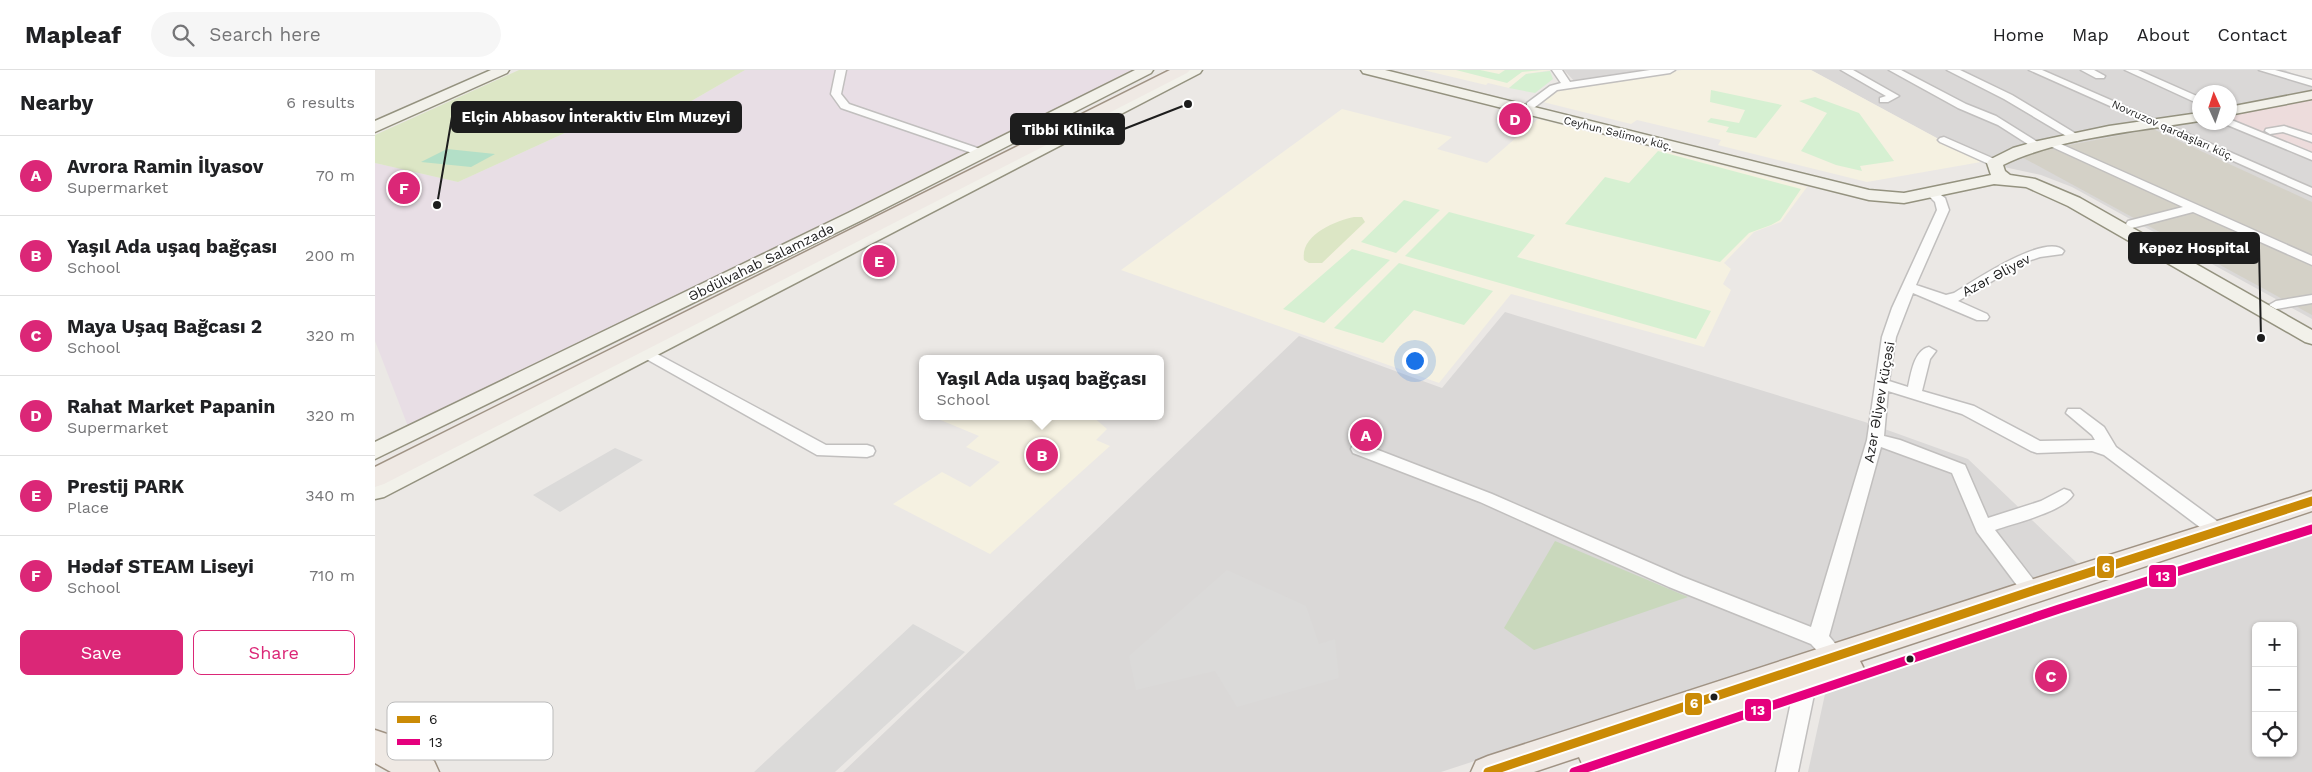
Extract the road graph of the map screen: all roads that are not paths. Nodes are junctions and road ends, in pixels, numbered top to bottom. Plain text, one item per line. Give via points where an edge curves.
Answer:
1 (494, 70) edge
2 (502, 70) edge
3 (841, 70) edge
4 (1146, 70) edge
5 (1163, 70) edge
6 (1182, 70) edge
7 (1195, 70) edge
8 (1367, 70) edge
9 (1393, 70) edge
10 (1557, 70) edge
11 (1668, 70) edge
12 (1846, 70) edge
13 (1952, 70) edge
14 (2034, 70) edge
15 (2087, 70) edge
16 (2130, 70) edge
17 (2263, 70) edge
18 (2289, 70) edge
19 (1890, 74) edge
20 (2100, 76) dead end
21 (1865, 80) junction
22 (2312, 83) edge
23 (1847, 84) dead end
24 (1567, 85) junction
25 (2312, 95) edge
26 (2192, 98) edge
27 (1884, 100) dead end
28 (1531, 105) junction
29 (2237, 109) edge
30 (2192, 118) edge
31 (1074, 120) junction
32 (375, 122) edge
33 (2160, 124) junction
34 (2237, 125) edge
35 (375, 127) edge
36 (2270, 131) dead end
37 (1013, 138) junction
38 (1046, 138) junction
39 (2077, 138) junction
40 (2312, 139) edge
41 (1945, 140) dead end
42 (2054, 144) junction
43 (2038, 146) junction
44 (982, 153) junction
45 (2312, 157) edge
46 (1999, 171) junction
47 (963, 172) junction
48 (995, 173) junction
49 (1815, 178) junction
50 (1865, 190) junction
51 (1931, 192) junction
52 (2312, 192) edge
53 (2193, 208) junction
54 (2133, 224) junction
55 (2057, 251) dead end
56 (2181, 257) junction
57 (2312, 261) edge
58 (1909, 287) junction
59 (2312, 299) edge
60 (1945, 300) junction
61 (2276, 305) junction
62 (1982, 317) dead end
63 (2312, 324) edge
64 (2312, 338) edge
65 (634, 347) junction
66 (1929, 351) dead end
67 (1881, 384) junction
68 (1914, 393) junction
69 (2074, 413) dead end
70 (1875, 440) junction
71 (1359, 449) dead end
72 (375, 451) edge
73 (867, 451) dead end
74 (2110, 451) junction
75 (375, 463) edge
76 (375, 478) edge
77 (375, 491) edge
78 (2064, 495) dead end
79 (2312, 501) edge
80 (2312, 519) edge
81 (1983, 527) junction
82 (2219, 532) junction
83 (2032, 591) junction
84 (1833, 655) junction
85 (1799, 678) junction
86 (375, 745) edge
87 (387, 752) edge
88 (401, 760) edge
89 (422, 772) edge
90 (1488, 772) edge
91 (1543, 772) edge
92 (1787, 772) edge

1 - 32 main road
2 - 35 main road
3 - 44 street via 836,94 845,106
4 - 37 main road, Əbdülvahab Salamzadə
5 - 31 main road
6 - 31 main road
7 - 38 main road, Əbdülvahab Salamzadə
8 - 49 main road, Ceyhun Səlimov küç.
9 - 28 main road, Ceyhun Səlimov küç.
10 - 24 street
11 - 24 street
12 - 21 street
13 - 39 street via 2008,97
14 - 33 street, Novruzov qardaşları küç.
15 - 20 street
16 - 26 street
17 - 22 street
18 - 22 street
19 - 21 street
19 - 43 street via 2013,129
21 - 23 street
21 - 27 street via 1894,96
24 - 28 street via 1553,88
25 - 29 main road
28 - 49 main road, Ceyhun Səlimov küç.
30 - 33 main road
31 - 38 main road, Əbdülvahab Salamzadə
33 - 39 main road
33 - 52 street, Novruzov qardaşları küç.
34 - 45 street
36 - 40 street via 2284,129
37 - 38 main road
37 - 44 main road, Əbdülvahab Salamzadə
38 - 47 main road, Əbdülvahab Salamzadə
38 - 48 main road, Əbdülvahab Salamzadə
39 - 42 main road
41 - 46 street
42 - 43 main road
42 - 53 street
43 - 46 main road via 2019,151
44 - 47 main road, Əbdülvahab Salamzadə
46 - 50 main road via 1897,189
46 - 51 main road
46 - 54 main road via 2054,183
46 - 56 main road via 2046,188
47 - 48 main road
47 - 65 main road, Əbdülvahab Salamzadə
47 - 72 main road, Əbdülvahab Salamzadə
48 - 65 main road, Əbdülvahab Salamzadə
49 - 50 main road, Ceyhun Səlimov küç.
50 - 51 main road via 1904,198
51 - 58 street, Azər Əliyev küçəsi via 1941,201 1943,210
53 - 54 street
53 - 57 street
54 - 56 main road
55 - 60 street, Azər Əliyev via 2020,259 1959,296
56 - 61 main road
56 - 64 main road
58 - 60 street, Azər Əliyev
58 - 67 street, Azər Əliyev küçəsi via 1889,337
59 - 61 street
60 - 62 street
61 - 63 main road
65 - 73 street via 823,451
65 - 75 main road, Əbdülvahab Salamzadə
65 - 76 main road, Əbdülvahab Salamzadə
65 - 77 main road, Əbdülvahab Salamzadə
66 - 68 street via 1923,359
67 - 68 street
67 - 70 street, Azər Əliyev küçəsi
68 - 74 street via 1968,410 2037,447 2088,445
69 - 74 street via 2098,431
70 - 81 street via 1959,469
70 - 84 street, Azər Əliyev küçəsi
71 - 84 street via 1486,498
74 - 82 street
78 - 81 street via 2047,505
79 - 82 main road
80 - 84 main road via 2057,600
81 - 83 street
82 - 83 main road
83 - 84 main road
84 - 85 main road
85 - 90 main road
85 - 91 main road
85 - 92 street
86 - 87 main road
88 - 89 main road

